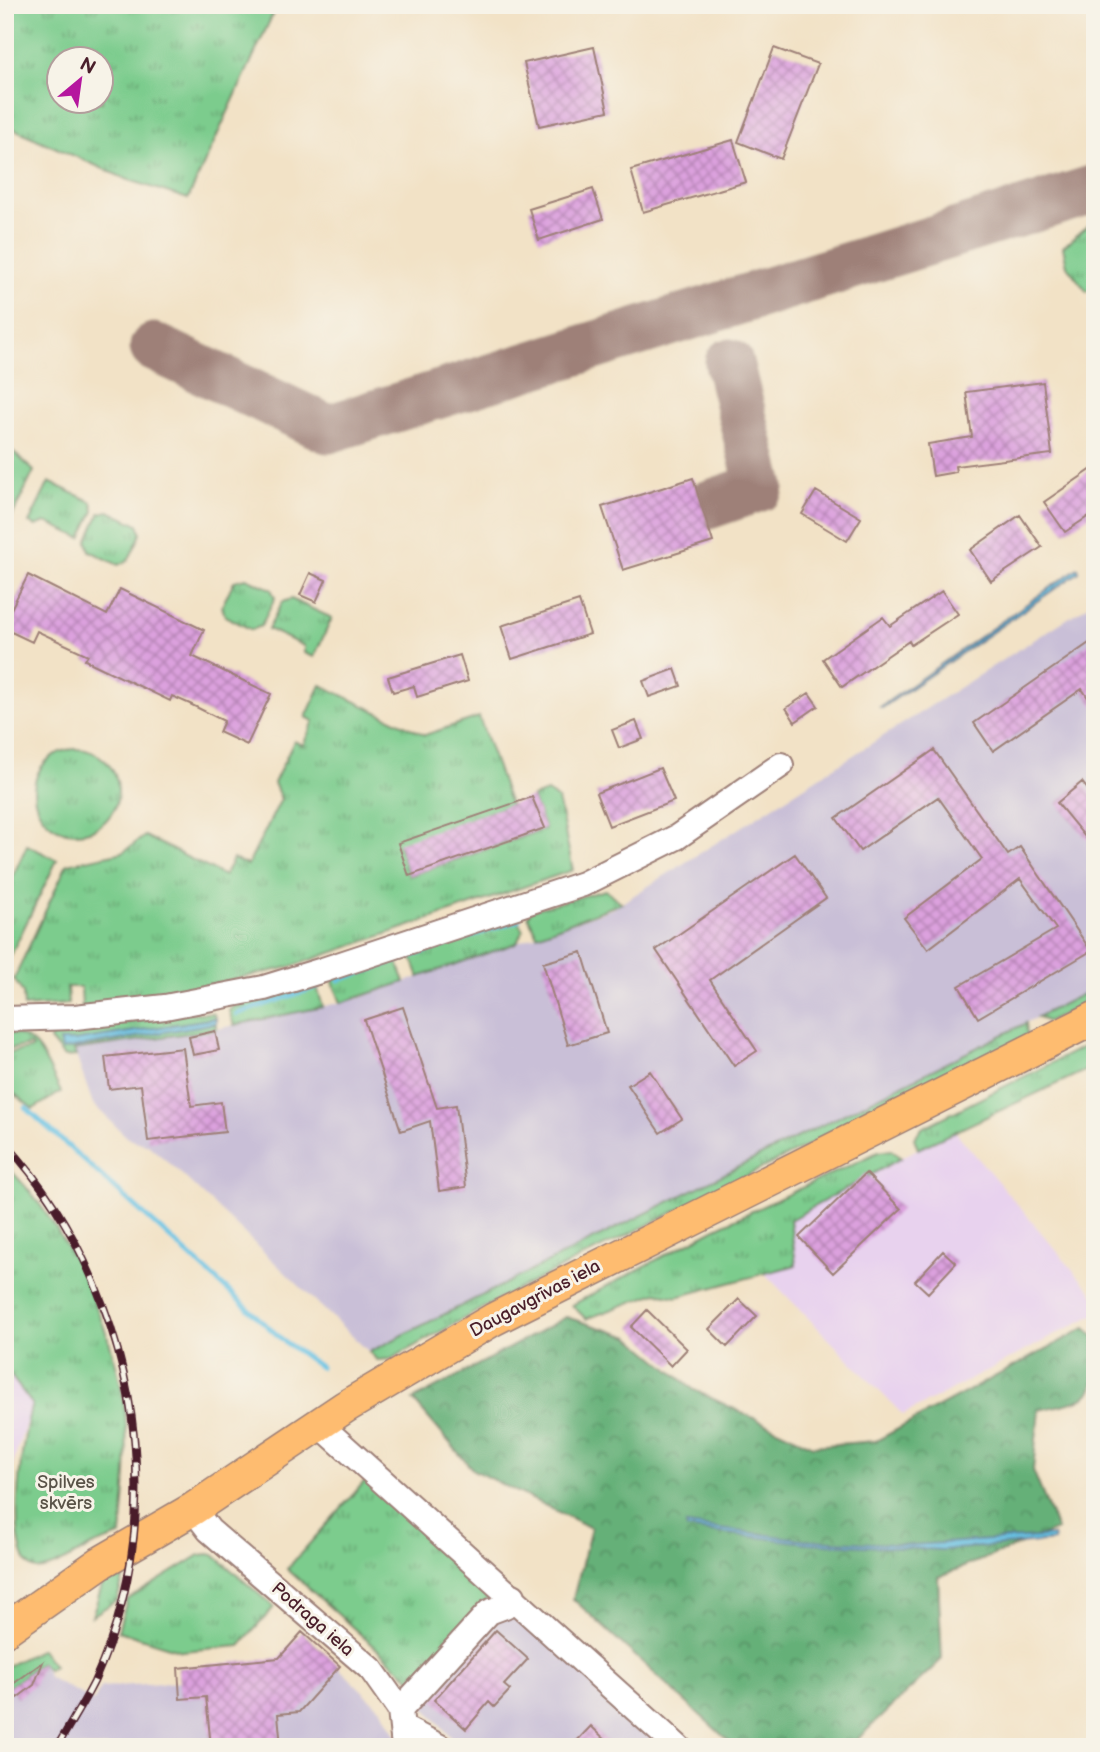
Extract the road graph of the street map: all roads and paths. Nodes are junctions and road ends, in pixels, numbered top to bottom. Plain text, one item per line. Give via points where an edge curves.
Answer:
1 (781, 765) dead end
2 (1095, 1018) edge
3 (5, 1019) edge
4 (319, 1424) junction
5 (193, 1509) junction
6 (513, 1596) junction
7 (5, 1630) edge
8 (402, 1728) edge
9 (440, 1747) edge
10 (678, 1747) edge

1 - 3 street via 677,837 583,884 323,970 264,988 165,1007
2 - 4 main road, Daugavgrīvas iela via 494,1319
4 - 5 main road, Daugavgrīvas iela
4 - 6 street
5 - 7 main road, Daugavgrīvas iela via 100,1563
5 - 8 street, Podraga iela via 209,1530 371,1669
6 - 8 street via 505,1606 489,1612
6 - 10 street
8 - 9 street

